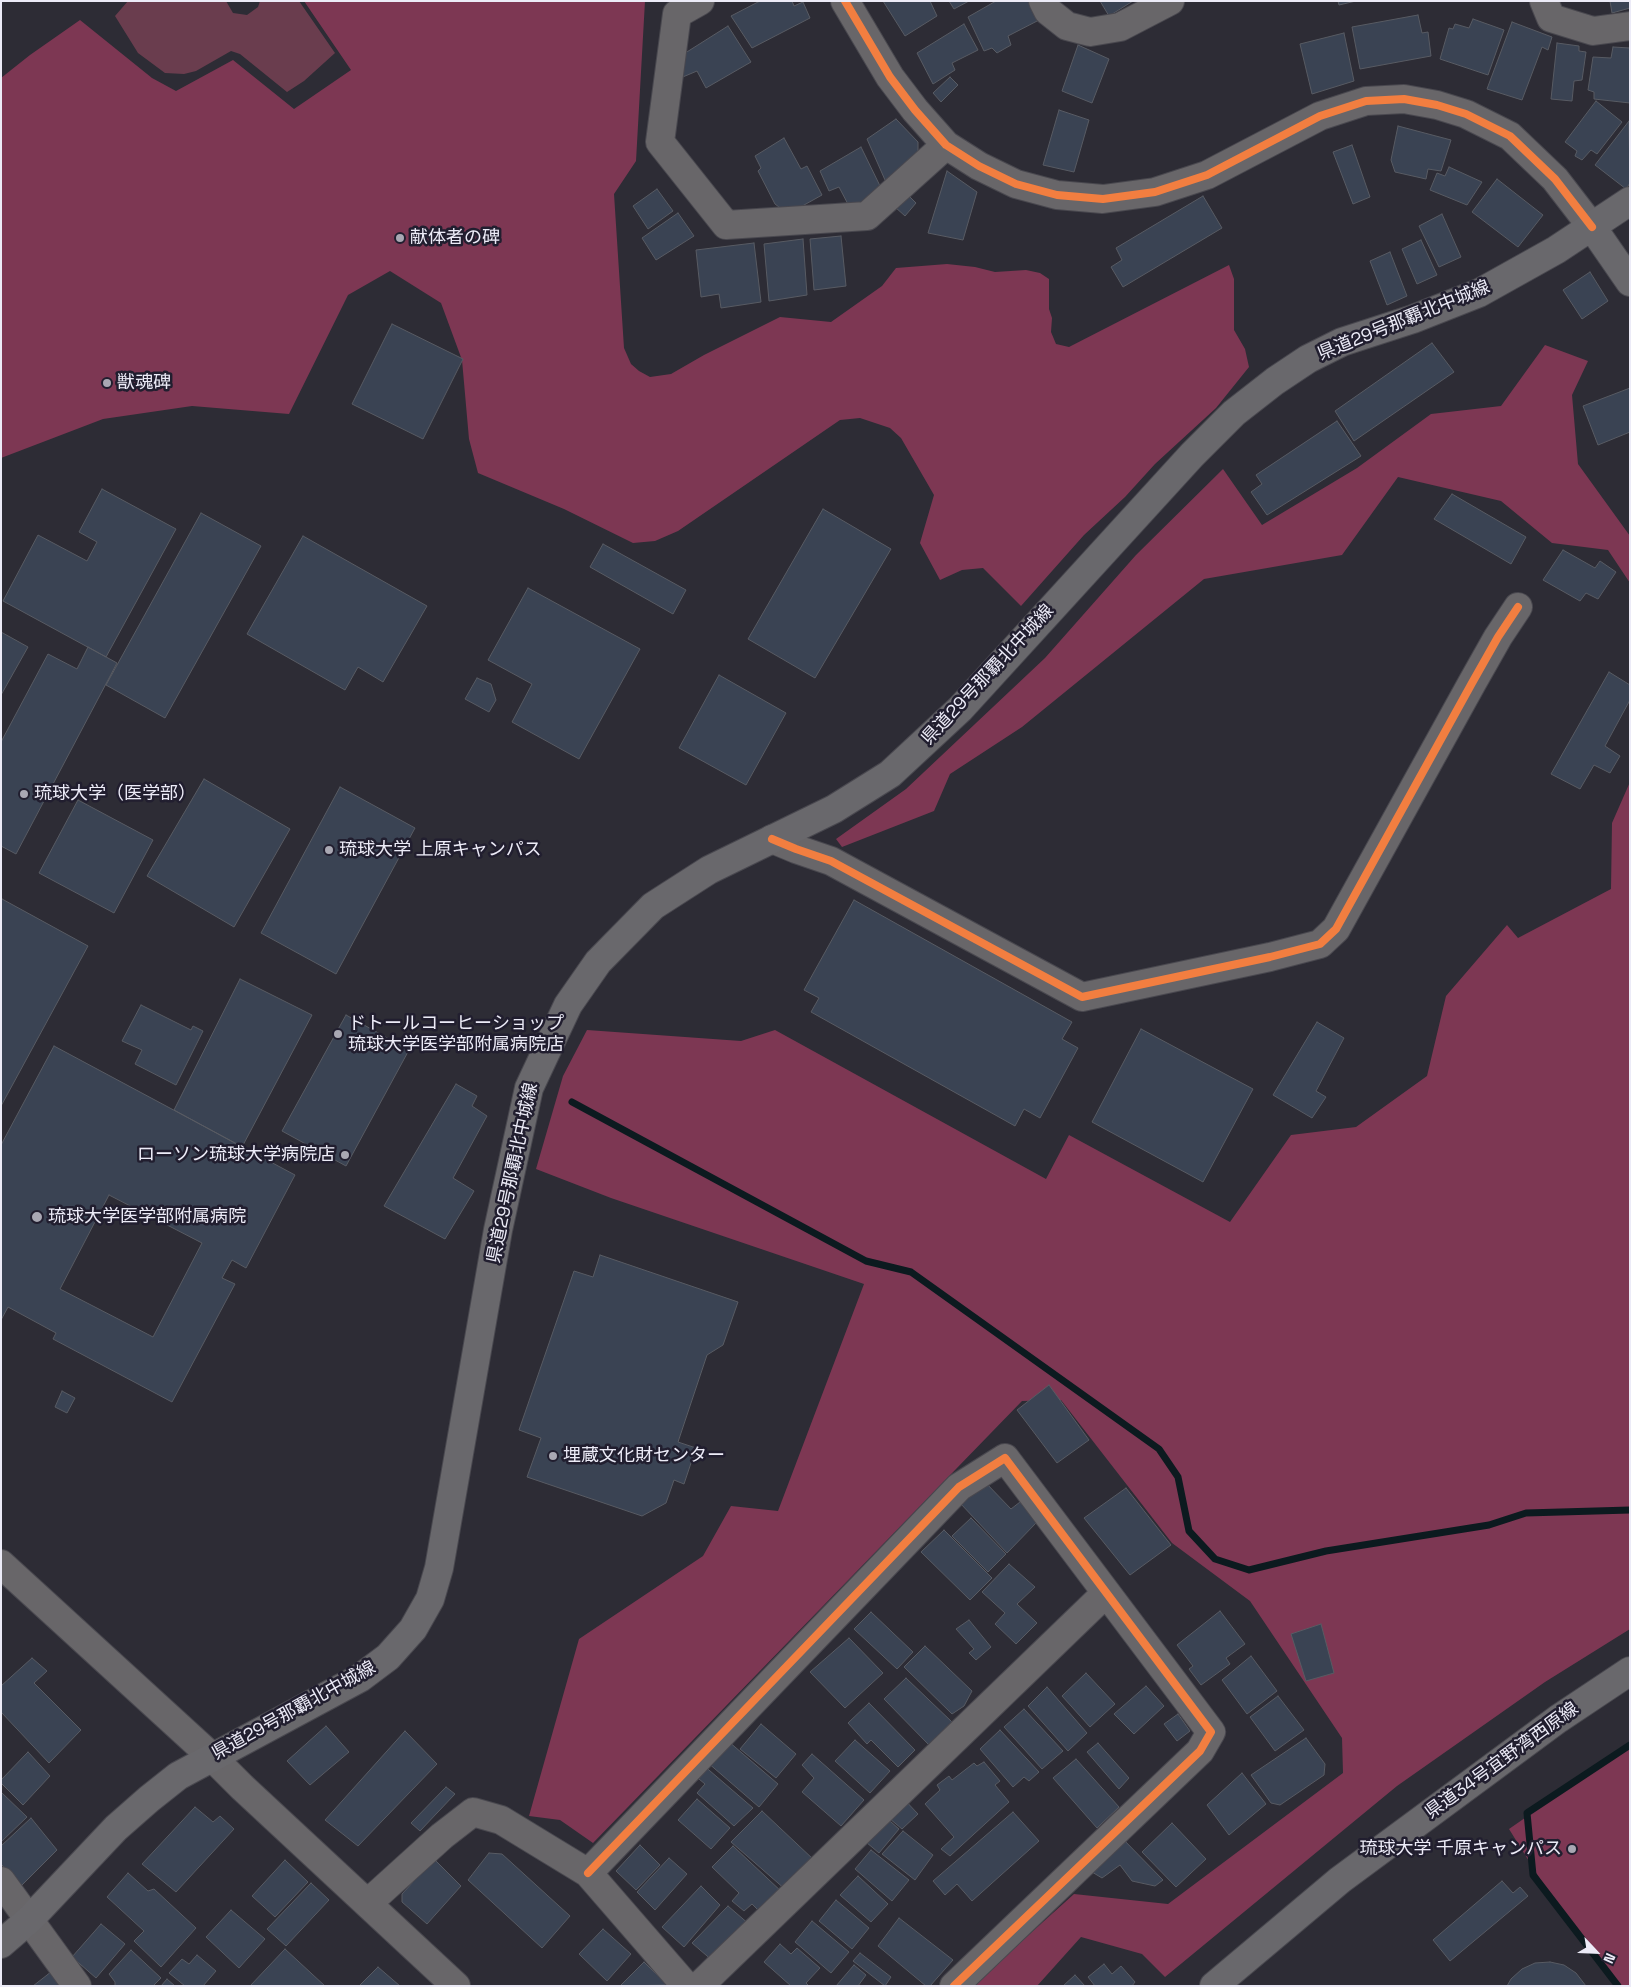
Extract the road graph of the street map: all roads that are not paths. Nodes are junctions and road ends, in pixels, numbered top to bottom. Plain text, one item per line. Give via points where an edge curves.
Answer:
1 (700, 1) edge
2 (845, 1) edge
3 (1042, 1) edge
4 (1170, 1) edge
5 (1544, 1) edge
6 (1630, 26) edge
7 (946, 145) junction
8 (1630, 200) edge
9 (1592, 227) junction
10 (1630, 282) edge
11 (1518, 607) dead end
12 (772, 839) junction
13 (1, 1564) edge
14 (1106, 1593) junction
15 (1630, 1672) edge
16 (212, 1756) junction
17 (588, 1873) junction
18 (1, 1881) edge
19 (368, 1903) junction
20 (30, 1919) junction
21 (1, 1944) edge
22 (77, 1986) edge
23 (456, 1986) edge
24 (686, 1986) edge
25 (699, 1986) edge
26 (954, 1986) edge
27 (1214, 1986) edge

1 - 7 street via 677,14 660,142 726,225 867,216
2 - 7 street via 890,77
3 - 4 street via 1048,11 1067,26 1090,32 1120,27
5 - 6 street via 1551,18 1593,31
7 - 9 street via 1016,184 1057,195 1103,199 1155,192 1207,175 1320,116 1366,102 1404,99 1466,114 1510,136 1558,183
8 - 9 main road, 県道29号那覇北中城線
9 - 10 main road
9 - 12 main road, 県道29号那覇北中城線 via 1480,293 1413,320 1342,342 1275,381 1234,414 1192,455 960,709 890,774 834,809
11 - 12 street via 1472,683 1336,929 1320,944 1082,997 831,861
12 - 16 main road, 県道29号那覇北中城線 via 709,870 653,906 598,962 568,1005 545,1051 529,1088 498,1230 439,1568 430,1599 413,1629 388,1657 360,1678
13 - 16 street
14 - 17 street via 1005,1458 959,1487
14 - 25 street
14 - 26 street via 1210,1732 1200,1750
15 - 27 main road, 県道34号宜野湾西原線 via 1558,1719 1340,1880
16 - 19 street
16 - 20 main road, 県道29号那覇北中城線 via 178,1776 143,1804
17 - 19 street via 501,1820 473,1812
17 - 24 street
18 - 20 street
19 - 23 street
20 - 21 main road, 県道29号那覇北中城線
20 - 22 street

